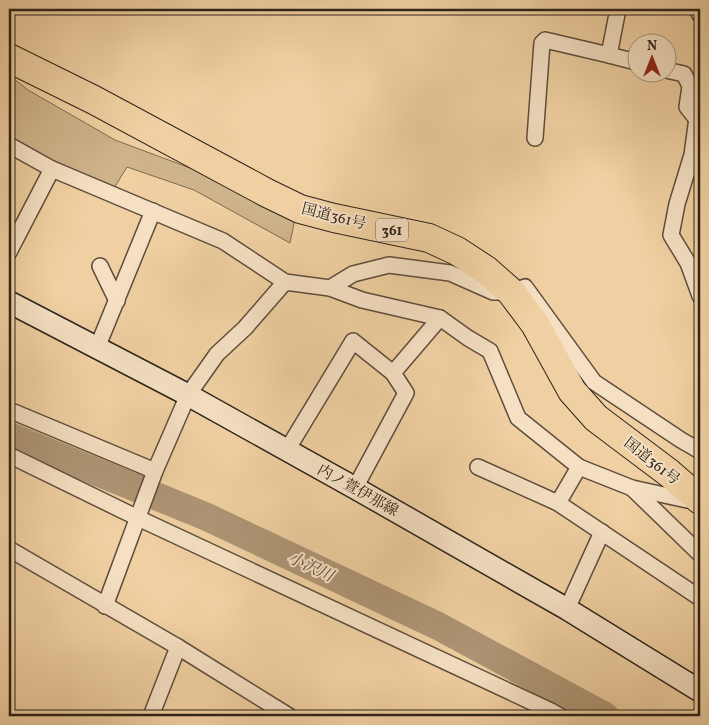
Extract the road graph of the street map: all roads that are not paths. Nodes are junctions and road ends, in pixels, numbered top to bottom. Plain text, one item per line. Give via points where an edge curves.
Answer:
1 (618, 9) edge
2 (697, 9) edge
3 (700, 15) edge
4 (610, 55) junction
5 (9, 58) edge
6 (626, 59) edge
7 (676, 72) edge
8 (700, 96) edge
9 (699, 116) junction
10 (535, 138) dead end
11 (9, 144) edge
12 (696, 159) edge
13 (52, 169) junction
14 (153, 211) junction
15 (9, 252) edge
16 (100, 266) dead end
17 (285, 282) junction
18 (330, 288) junction
19 (511, 292) junction
20 (700, 296) edge
21 (116, 301) junction
22 (9, 302) edge
23 (440, 318) junction
24 (97, 348) junction
25 (393, 373) junction
26 (188, 395) junction
27 (9, 410) edge
28 (286, 450) junction
29 (700, 451) edge
30 (9, 455) edge
31 (579, 466) junction
32 (478, 467) dead end
33 (154, 473) junction
34 (356, 488) junction
35 (632, 488) junction
36 (699, 499) edge
37 (558, 503) junction
38 (138, 518) junction
39 (602, 532) junction
40 (9, 549) edge
41 (700, 554) edge
42 (700, 598) edge
43 (105, 606) junction
44 (567, 609) junction
45 (178, 647) junction
46 (700, 692) edge
47 (151, 716) edge
48 (288, 716) edge
49 (560, 716) edge

1 - 4 street
2 - 3 street
4 - 6 street
4 - 10 street via 545,40 542,43
5 - 19 highway, 国道361号 / 361 via 300,209 429,238 457,251
7 - 9 street via 684,74 690,86 687,108 695,117
8 - 9 street
9 - 12 street
11 - 13 street
12 - 20 street via 677,204 672,235 688,263
13 - 14 street
13 - 15 street
14 - 17 street via 223,241
14 - 21 street
16 - 21 street
17 - 18 street
17 - 26 street via 245,328 217,354
18 - 19 street via 353,274 389,265 450,273 493,292
18 - 23 street via 362,300
19 - 29 street via 525,287 594,382
19 - 36 highway, 国道361号 / 361 via 535,324 572,391 596,418
21 - 24 street
22 - 24 main road, 内ノ萱伊那線
23 - 25 street
23 - 31 street via 490,351 518,418
24 - 26 main road, 内ノ萱伊那線
25 - 28 street via 353,341
25 - 34 street via 406,393
26 - 28 main road, 内ノ萱伊那線
26 - 33 street
27 - 33 street
28 - 34 main road, 内ノ萱伊那線
30 - 38 street
31 - 35 street
31 - 37 street
32 - 37 street
33 - 38 street
34 - 44 main road, 内ノ萱伊那線
35 - 36 street via 687,500
35 - 41 street
37 - 39 street
38 - 43 street
38 - 49 street
39 - 42 street
39 - 44 street
40 - 43 street
43 - 45 street
44 - 46 main road, 内ノ萱伊那線
45 - 47 street
45 - 48 street

